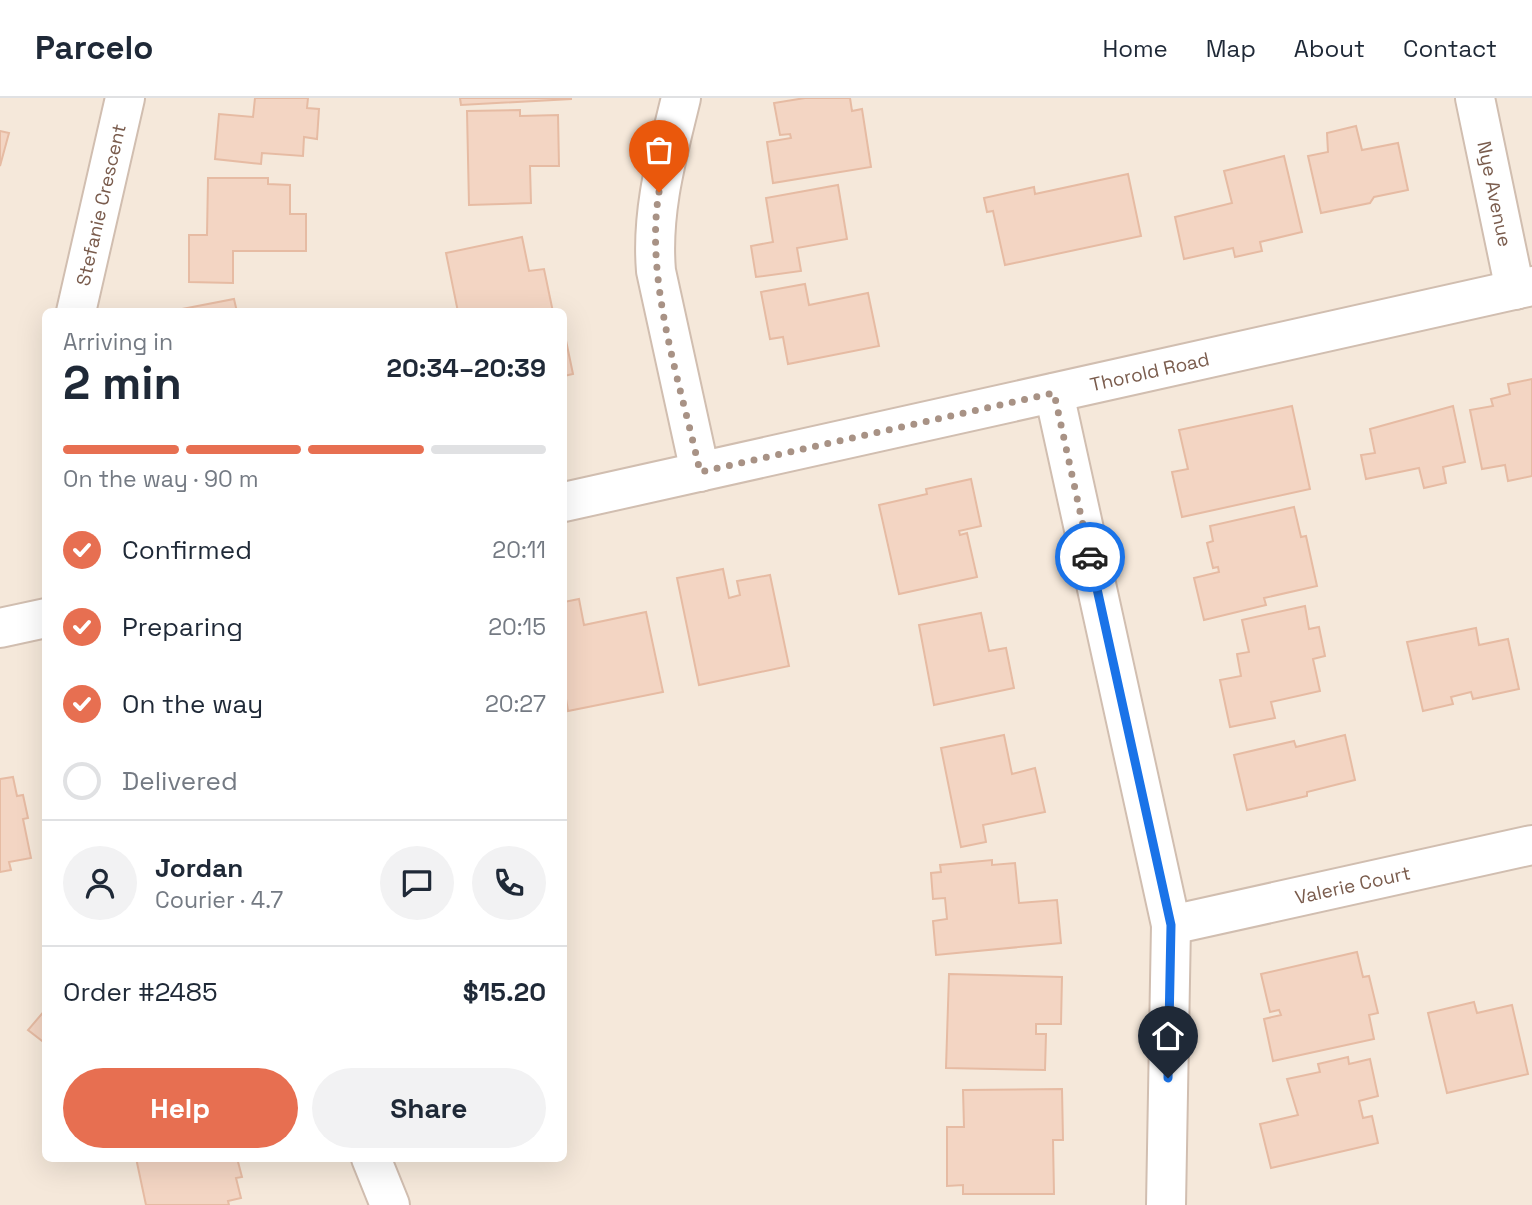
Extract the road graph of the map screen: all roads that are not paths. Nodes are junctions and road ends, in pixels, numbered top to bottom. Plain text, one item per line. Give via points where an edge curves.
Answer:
1 (125, 98) edge
2 (681, 98) edge
3 (1475, 98) edge
4 (1523, 288) edge
5 (77, 308) edge
6 (1054, 393) junction
7 (700, 472) junction
8 (567, 501) edge
9 (42, 619) edge
10 (0, 628) edge
11 (1532, 845) edge
12 (1171, 925) junction
13 (373, 1162) edge
14 (390, 1205) edge
15 (1166, 1205) edge

1 - 5 street, Stefanie Crescent
2 - 7 street via 659,192 654,245 658,283
3 - 4 street, Nye Avenue
4 - 6 street, Thorold Road
6 - 7 street, Thorold Road
6 - 12 street
7 - 8 street, Thorold Road
9 - 10 street
11 - 12 street, Valerie Court
12 - 15 street
13 - 14 street

